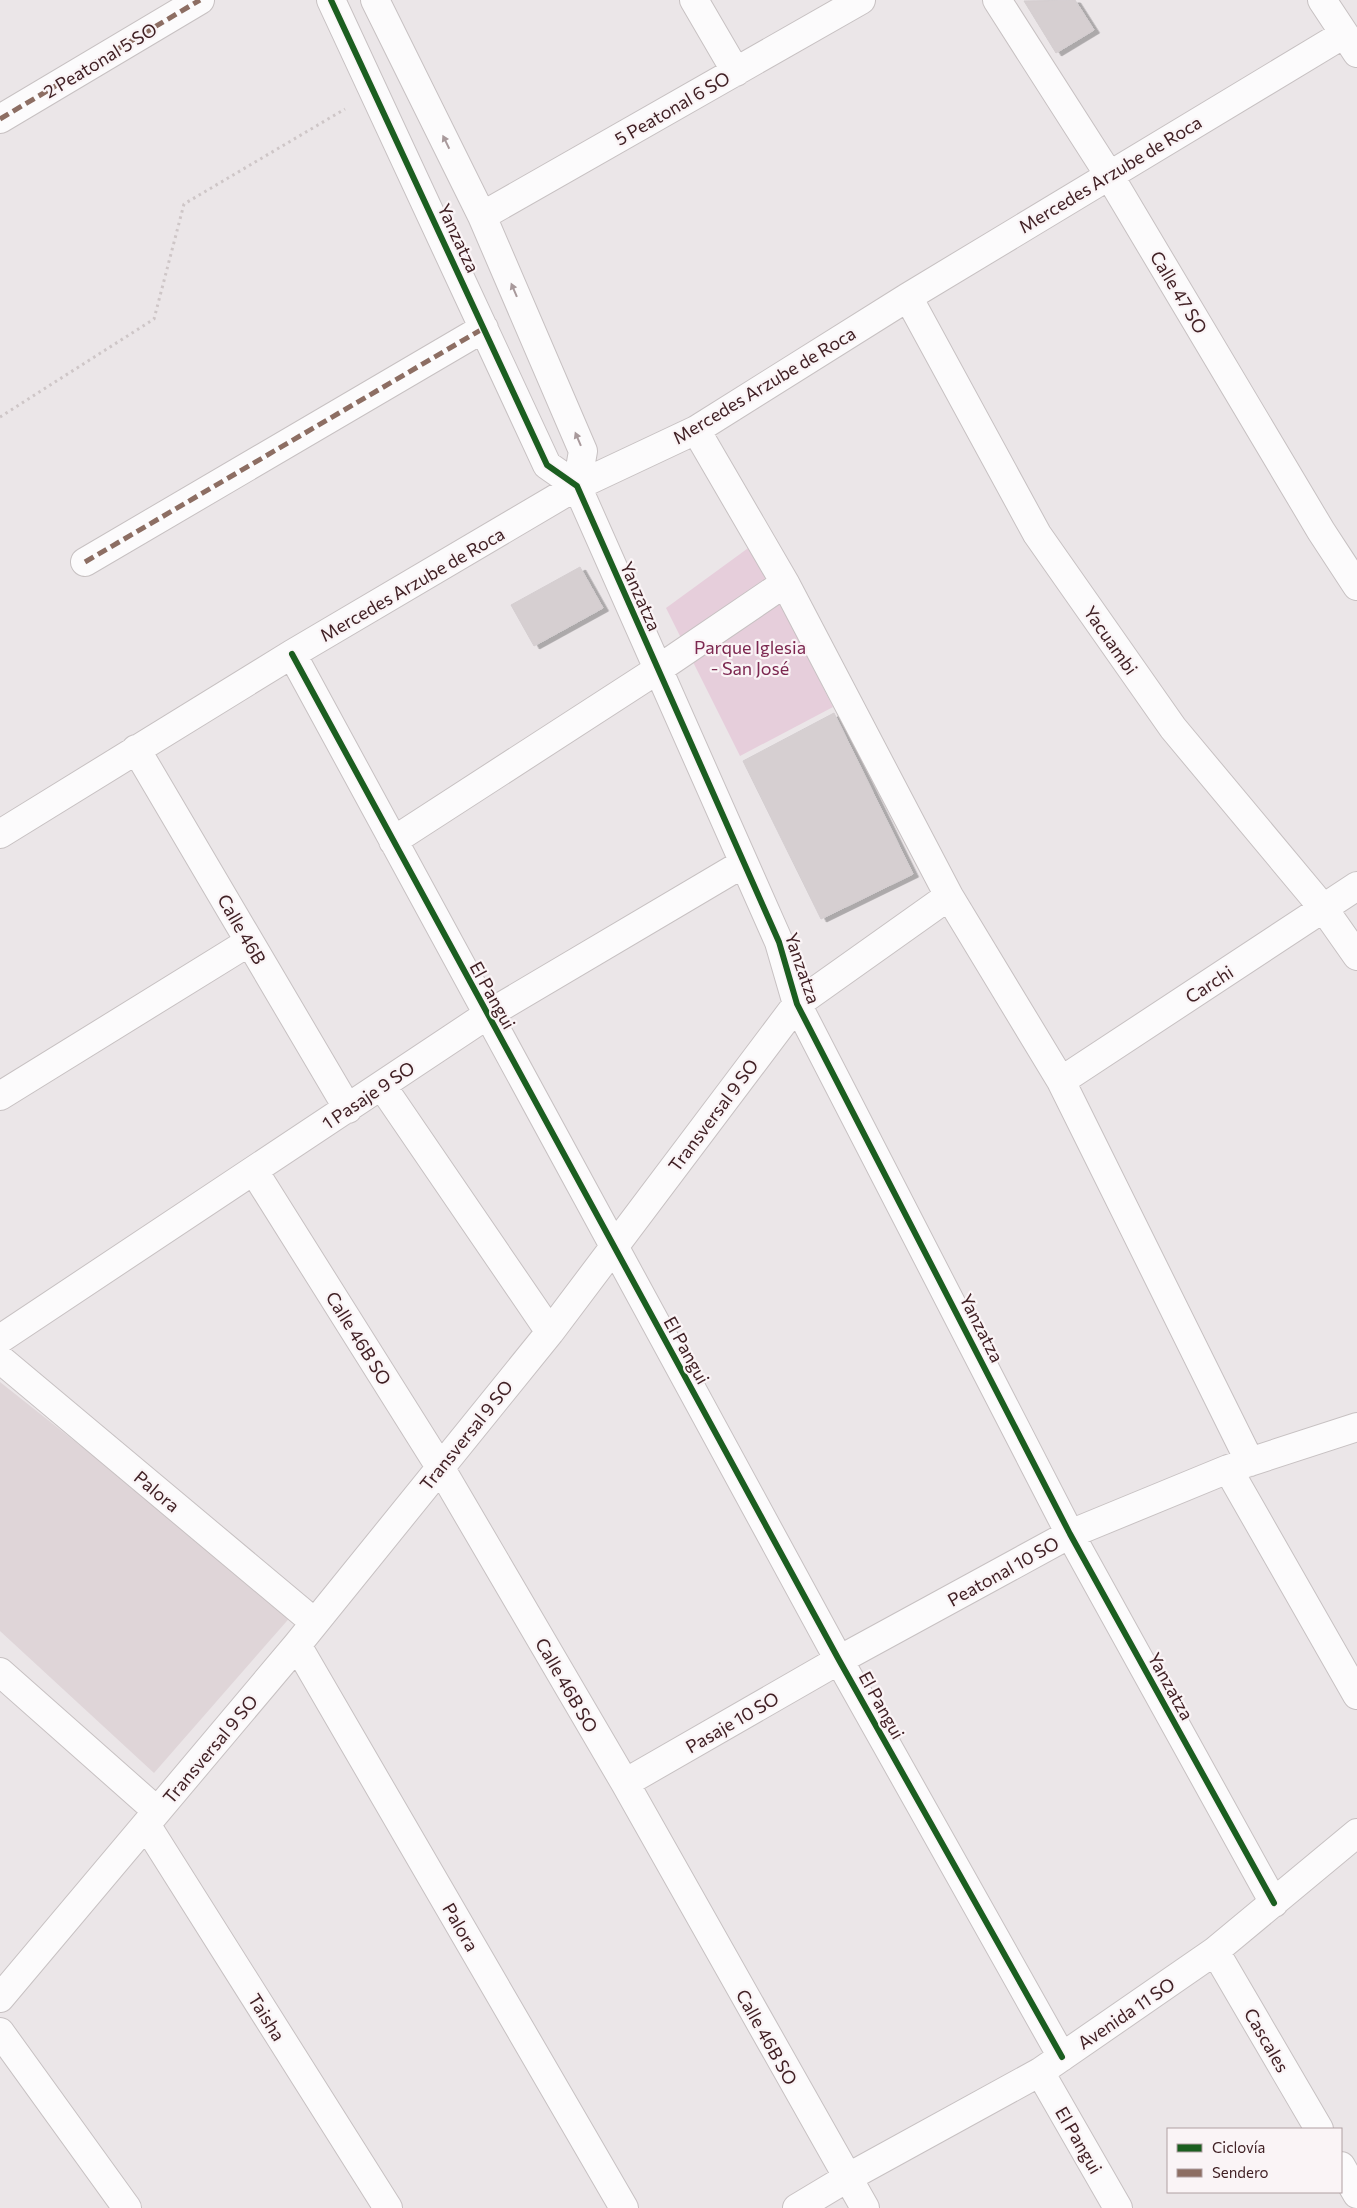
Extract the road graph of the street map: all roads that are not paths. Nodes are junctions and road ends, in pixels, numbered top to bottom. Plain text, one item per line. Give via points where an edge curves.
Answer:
1 (200, 0) edge
2 (331, 0) edge
3 (376, 0) edge
4 (694, 0) edge
5 (861, 0) edge
6 (997, 0) edge
7 (1322, 0) edge
8 (1350, 44) edge
9 (736, 72) junction
10 (0, 119) edge
11 (1109, 174) junction
12 (482, 216) junction
13 (908, 297) junction
14 (484, 328) junction
15 (696, 430) junction
16 (577, 486) junction
17 (85, 562) dead end
18 (785, 583) junction
19 (1357, 586) edge
20 (292, 654) junction
21 (657, 670) junction
22 (136, 749) junction
23 (0, 834) edge
24 (393, 841) junction
25 (744, 863) junction
26 (1357, 886) edge
27 (949, 896) junction
28 (1324, 909) junction
29 (250, 942) junction
30 (1357, 956) edge
31 (797, 1004) junction
32 (487, 1015) junction
33 (1061, 1081) junction
34 (382, 1086) junction
35 (0, 1096) edge
36 (348, 1109) junction
37 (254, 1171) junction
38 (614, 1247) junction
39 (550, 1332) junction
40 (0, 1339) edge
41 (0, 1359) edge
42 (1357, 1428) edge
43 (1239, 1465) junction
44 (440, 1467) junction
45 (1070, 1534) junction
46 (314, 1622) junction
47 (297, 1645) junction
48 (840, 1660) junction
49 (0, 1672) edge
50 (1357, 1694) edge
51 (625, 1783) junction
52 (152, 1818) junction
53 (1357, 1833) edge
54 (1274, 1903) junction
55 (1215, 1951) junction
56 (0, 1998) edge
57 (0, 2032) edge
58 (1051, 2064) junction
59 (1318, 2128) edge
60 (1342, 2168) edge
61 (847, 2178) junction
62 (1357, 2194) edge
63 (127, 2208) edge
64 (388, 2208) edge
65 (624, 2208) edge
66 (797, 2208) edge
67 (865, 2208) edge
68 (1118, 2208) edge

1 - 10 street, 2 Peatonal 5 SO
2 - 14 street, Yanzatza
12 -> 3 street, Yanzatza
4 - 9 street
5 - 9 street, 5 Peatonal 6 SO
6 - 11 street, Calle 47 SO
7 - 8 street
8 - 11 street, Mercedes Arzube de Roca
9 - 12 street, 5 Peatonal 6 SO
11 - 13 street, Mercedes Arzube de Roca
11 - 19 street, Calle 47 SO via 1320,531
16 -> 12 street, Yanzatza via 583,451
13 - 15 street, Mercedes Arzube de Roca
13 - 28 street, Yacuambi via 1037,534 1172,728
14 - 16 street, Yanzatza via 547,465
14 - 17 street
15 - 16 street, Mercedes Arzube de Roca
15 - 18 street
16 - 20 street, Mercedes Arzube de Roca
16 - 21 street, Yanzatza
18 - 21 street
18 - 27 street
20 - 22 street, Mercedes Arzube de Roca
20 - 24 street, El Pangui
21 - 24 street
21 - 25 street, Yanzatza
22 - 23 street, Mercedes Arzube de Roca
22 - 29 street, Calle 46B
24 - 32 street, El Pangui
25 - 31 street, Yanzatza via 779,942
25 - 32 street, 1 Pasaje 9 SO
26 - 28 street, Carchi
27 - 31 street, Transversal 9 SO
27 - 33 street
28 - 30 street, Yacuambi
28 - 33 street, Carchi
29 - 35 street
29 - 36 street, Calle 46B
31 - 38 street, Transversal 9 SO
31 - 45 street, Yanzatza
32 - 34 street, 1 Pasaje 9 SO
32 - 38 street, El Pangui
33 - 43 street
34 - 36 street, 1 Pasaje 9 SO
34 - 39 street
36 - 37 street, 1 Pasaje 9 SO
37 - 40 street, 1 Pasaje 9 SO
37 - 44 street, Calle 46B SO
38 - 39 street, Transversal 9 SO
38 - 48 street, El Pangui
39 - 44 street, Transversal 9 SO
41 - 46 street, Palora
42 - 43 street, Peatonal 10 SO
43 - 45 street, Peatonal 10 SO
43 - 50 street
44 - 46 street, Transversal 9 SO
44 - 51 street, Calle 46B SO
45 - 48 street, Peatonal 10 SO
45 - 54 street, Yanzatza
46 - 47 street, Transversal 9 SO
47 - 52 street, Transversal 9 SO
47 - 65 street, Palora
48 - 51 street, Pasaje 10 SO
48 - 58 street, El Pangui
49 - 52 street, Taisha
51 - 61 street, Calle 46B SO
52 - 56 street, Transversal 9 SO
52 - 64 street, Taisha
53 - 54 street, Avenida 11 SO
54 - 55 street, Avenida 11 SO
55 - 58 street, Avenida 11 SO
55 - 59 street, Cascales
57 - 63 street
58 - 61 street, Avenida 11 SO
58 - 68 street, El Pangui
60 - 62 street
61 - 66 street, Avenida 11 SO
61 - 67 street, Calle 46B SO

